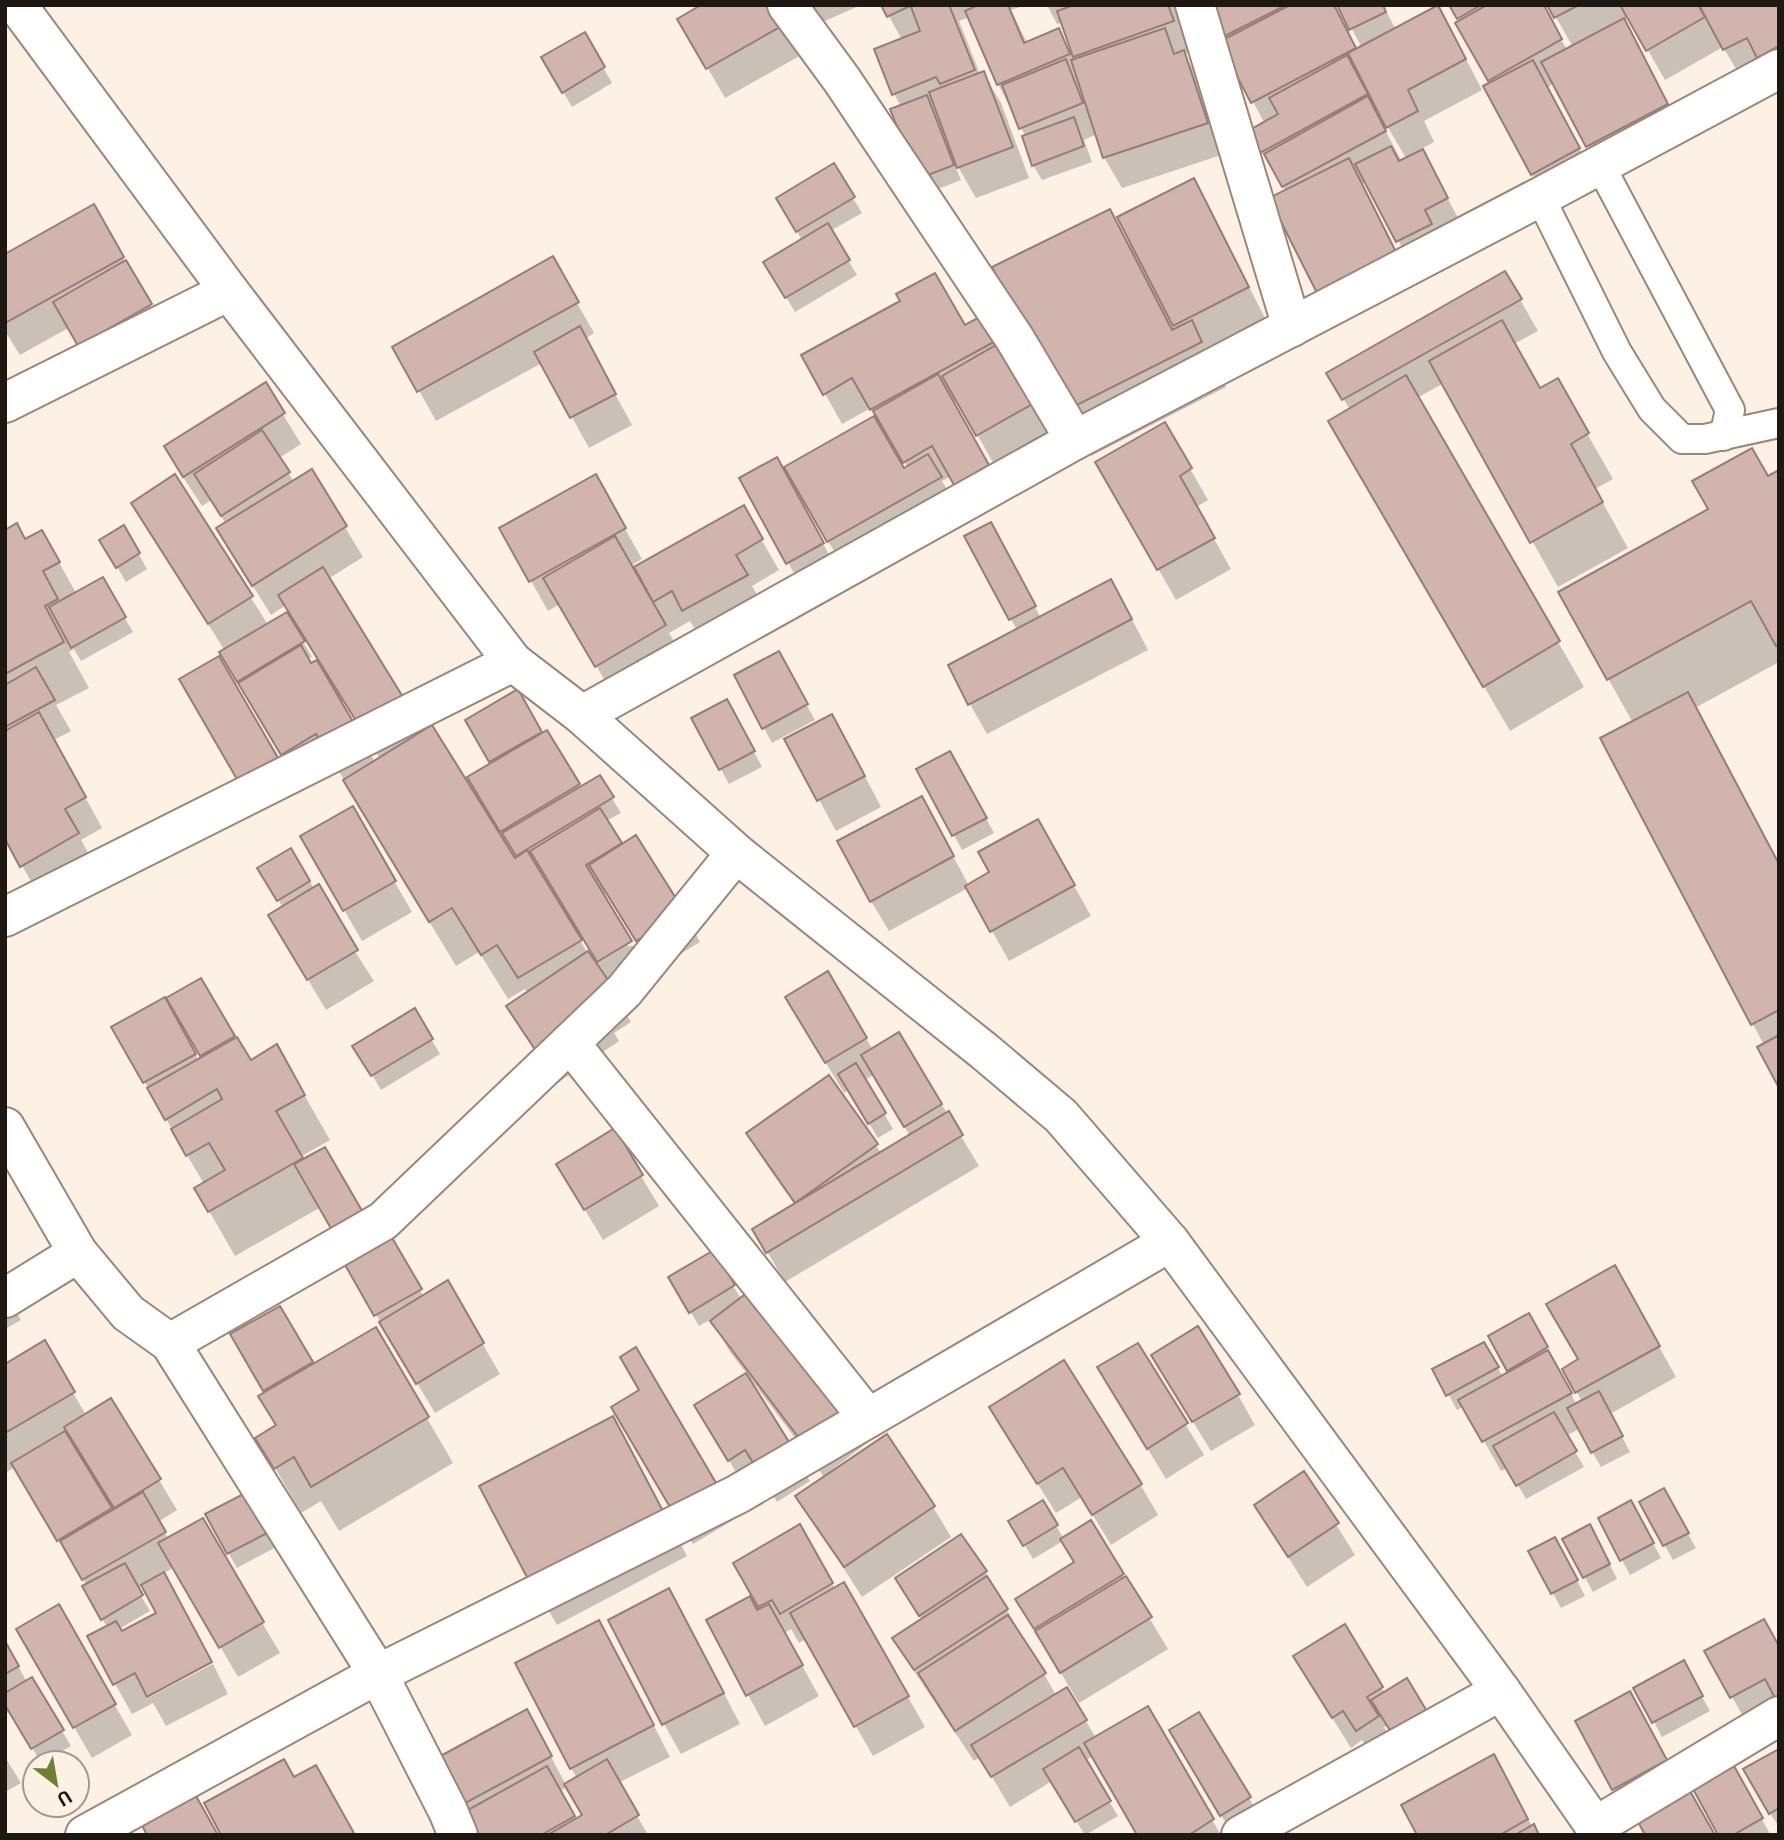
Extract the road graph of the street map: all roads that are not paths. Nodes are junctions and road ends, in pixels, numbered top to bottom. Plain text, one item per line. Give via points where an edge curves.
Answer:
1 (17, 5) edge
2 (787, 5) edge
3 (1196, 6) edge
4 (1779, 69) edge
5 (1600, 165) junction
6 (1540, 197) junction
7 (229, 291) junction
8 (1292, 327) junction
9 (5, 403) edge
10 (1779, 423) edge
11 (1724, 436) junction
12 (1074, 439) junction
13 (513, 662) junction
14 (582, 715) junction
15 (736, 853) junction
16 (5, 917) edge
17 (570, 1043) junction
18 (5, 1127) edge
19 (1170, 1242) junction
20 (78, 1253) junction
21 (5, 1298) edge
22 (170, 1343) junction
23 (868, 1418) junction
24 (378, 1674) junction
25 (1501, 1691) junction
26 (1779, 1716) edge
27 (1599, 1831) edge
28 (85, 1835) edge
29 (458, 1835) edge
30 (1241, 1835) edge

1 - 7 street
2 - 12 street via 1015,338
3 - 8 street
4 - 5 street
5 - 6 street
5 - 11 lane via 1730,410
6 - 8 street
6 - 11 lane via 1617,352 1651,409 1682,439
7 - 9 street
7 - 13 street
8 - 12 street
10 - 11 lane
12 - 14 street
13 - 14 street
13 - 16 street
14 - 15 street
15 - 17 street via 624,991
15 - 19 street via 1061,1116
17 - 22 street via 383,1221
17 - 23 street
18 - 20 street
19 - 23 street
19 - 25 street
20 - 21 street
20 - 22 street via 128,1313
22 - 24 street
23 - 24 street via 738,1494
24 - 28 street
24 - 29 street
25 - 27 street
25 - 30 street
26 - 27 street

